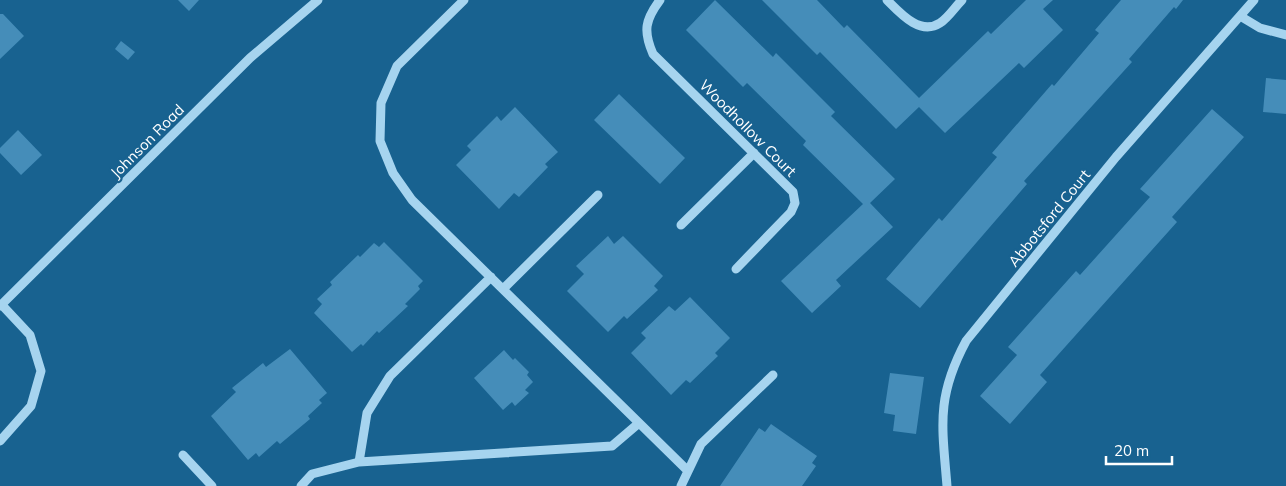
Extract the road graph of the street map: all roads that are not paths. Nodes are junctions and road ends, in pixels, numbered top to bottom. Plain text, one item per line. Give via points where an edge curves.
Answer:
1 (464, 0) edge
2 (660, 0) edge
3 (887, 0) edge
4 (962, 0) edge
5 (1254, 0) edge
6 (317, 1) edge
7 (1240, 16) junction
8 (1286, 35) edge
9 (754, 153) junction
10 (598, 195) dead end
11 (681, 225) dead end
12 (736, 269) dead end
13 (491, 277) junction
14 (503, 289) junction
15 (1, 306) edge
16 (773, 375) dead end
17 (639, 423) junction
18 (0, 441) edge
19 (183, 455) dead end
20 (359, 462) junction
21 (687, 470) junction
22 (212, 486) edge
23 (301, 486) edge
24 (681, 486) edge
25 (947, 486) edge

1 - 13 street via 397,66 381,103 380,141 393,173 412,200
2 - 9 street, Woodhollow Court via 649,14 646,28 653,54
3 - 4 street via 918,25 930,27 940,23
5 - 7 street, Abbotsford Court
6 - 15 street, Johnson Road via 250,58
7 - 8 street via 1260,28
7 - 25 street, Abbotsford Court via 1116,157 966,341 953,366 941,419
9 - 11 street
9 - 12 street, Woodhollow Court via 793,192 795,203 791,212
10 - 14 street
13 - 14 street
13 - 20 street via 390,376 367,413
14 - 17 street
15 - 18 street via 30,335 41,371 31,406
16 - 21 street via 701,444
17 - 20 street via 612,446
17 - 21 street
19 - 22 street
20 - 23 street via 312,474
21 - 24 street

